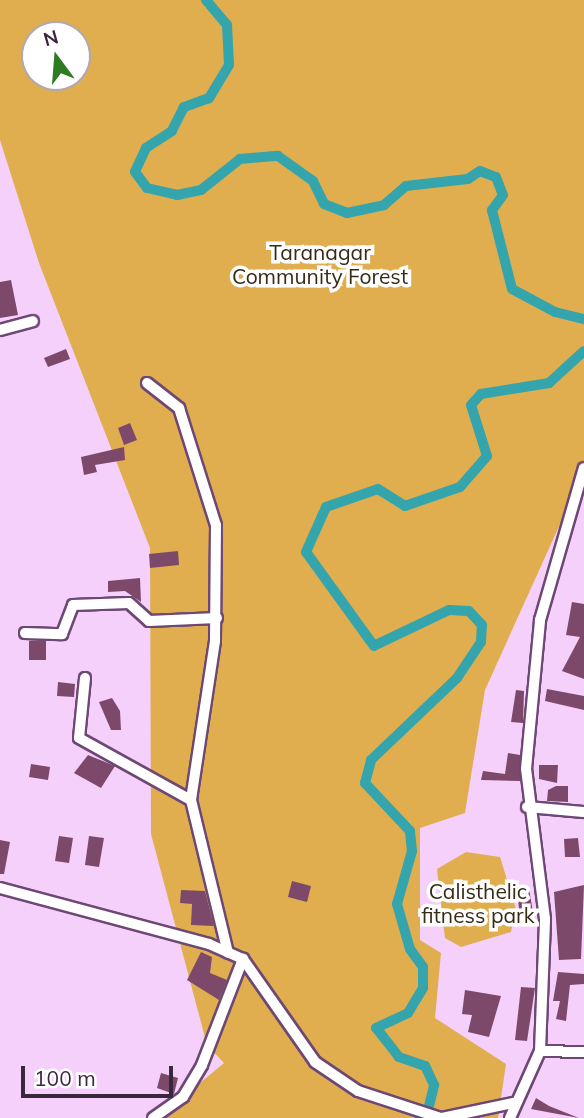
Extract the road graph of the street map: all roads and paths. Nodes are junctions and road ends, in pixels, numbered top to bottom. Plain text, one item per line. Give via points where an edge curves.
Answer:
1 (33, 321) dead end
2 (0, 330) edge
3 (147, 383) dead end
4 (583, 474) edge
5 (216, 618) junction
6 (25, 633) dead end
7 (85, 678) dead end
8 (191, 800) junction
9 (527, 807) junction
10 (584, 812) edge
11 (0, 888) edge
12 (228, 953) junction
13 (243, 959) junction
14 (540, 1051) junction
15 (584, 1052) edge
16 (513, 1103) junction
17 (153, 1118) edge
18 (441, 1118) edge
19 (510, 1118) edge

1 - 2 street
3 - 5 street via 179,408 195,451 216,525
4 - 9 street via 540,620
5 - 6 street via 149,621 129,603 73,606 62,634
5 - 8 street
7 - 8 street via 79,738
8 - 12 street
9 - 10 street
9 - 14 street via 545,919
11 - 12 street
12 - 13 street
13 - 17 street via 202,1065 183,1097
13 - 18 street via 315,1062 358,1091
14 - 15 street
14 - 16 street
16 - 18 street
16 - 19 street

